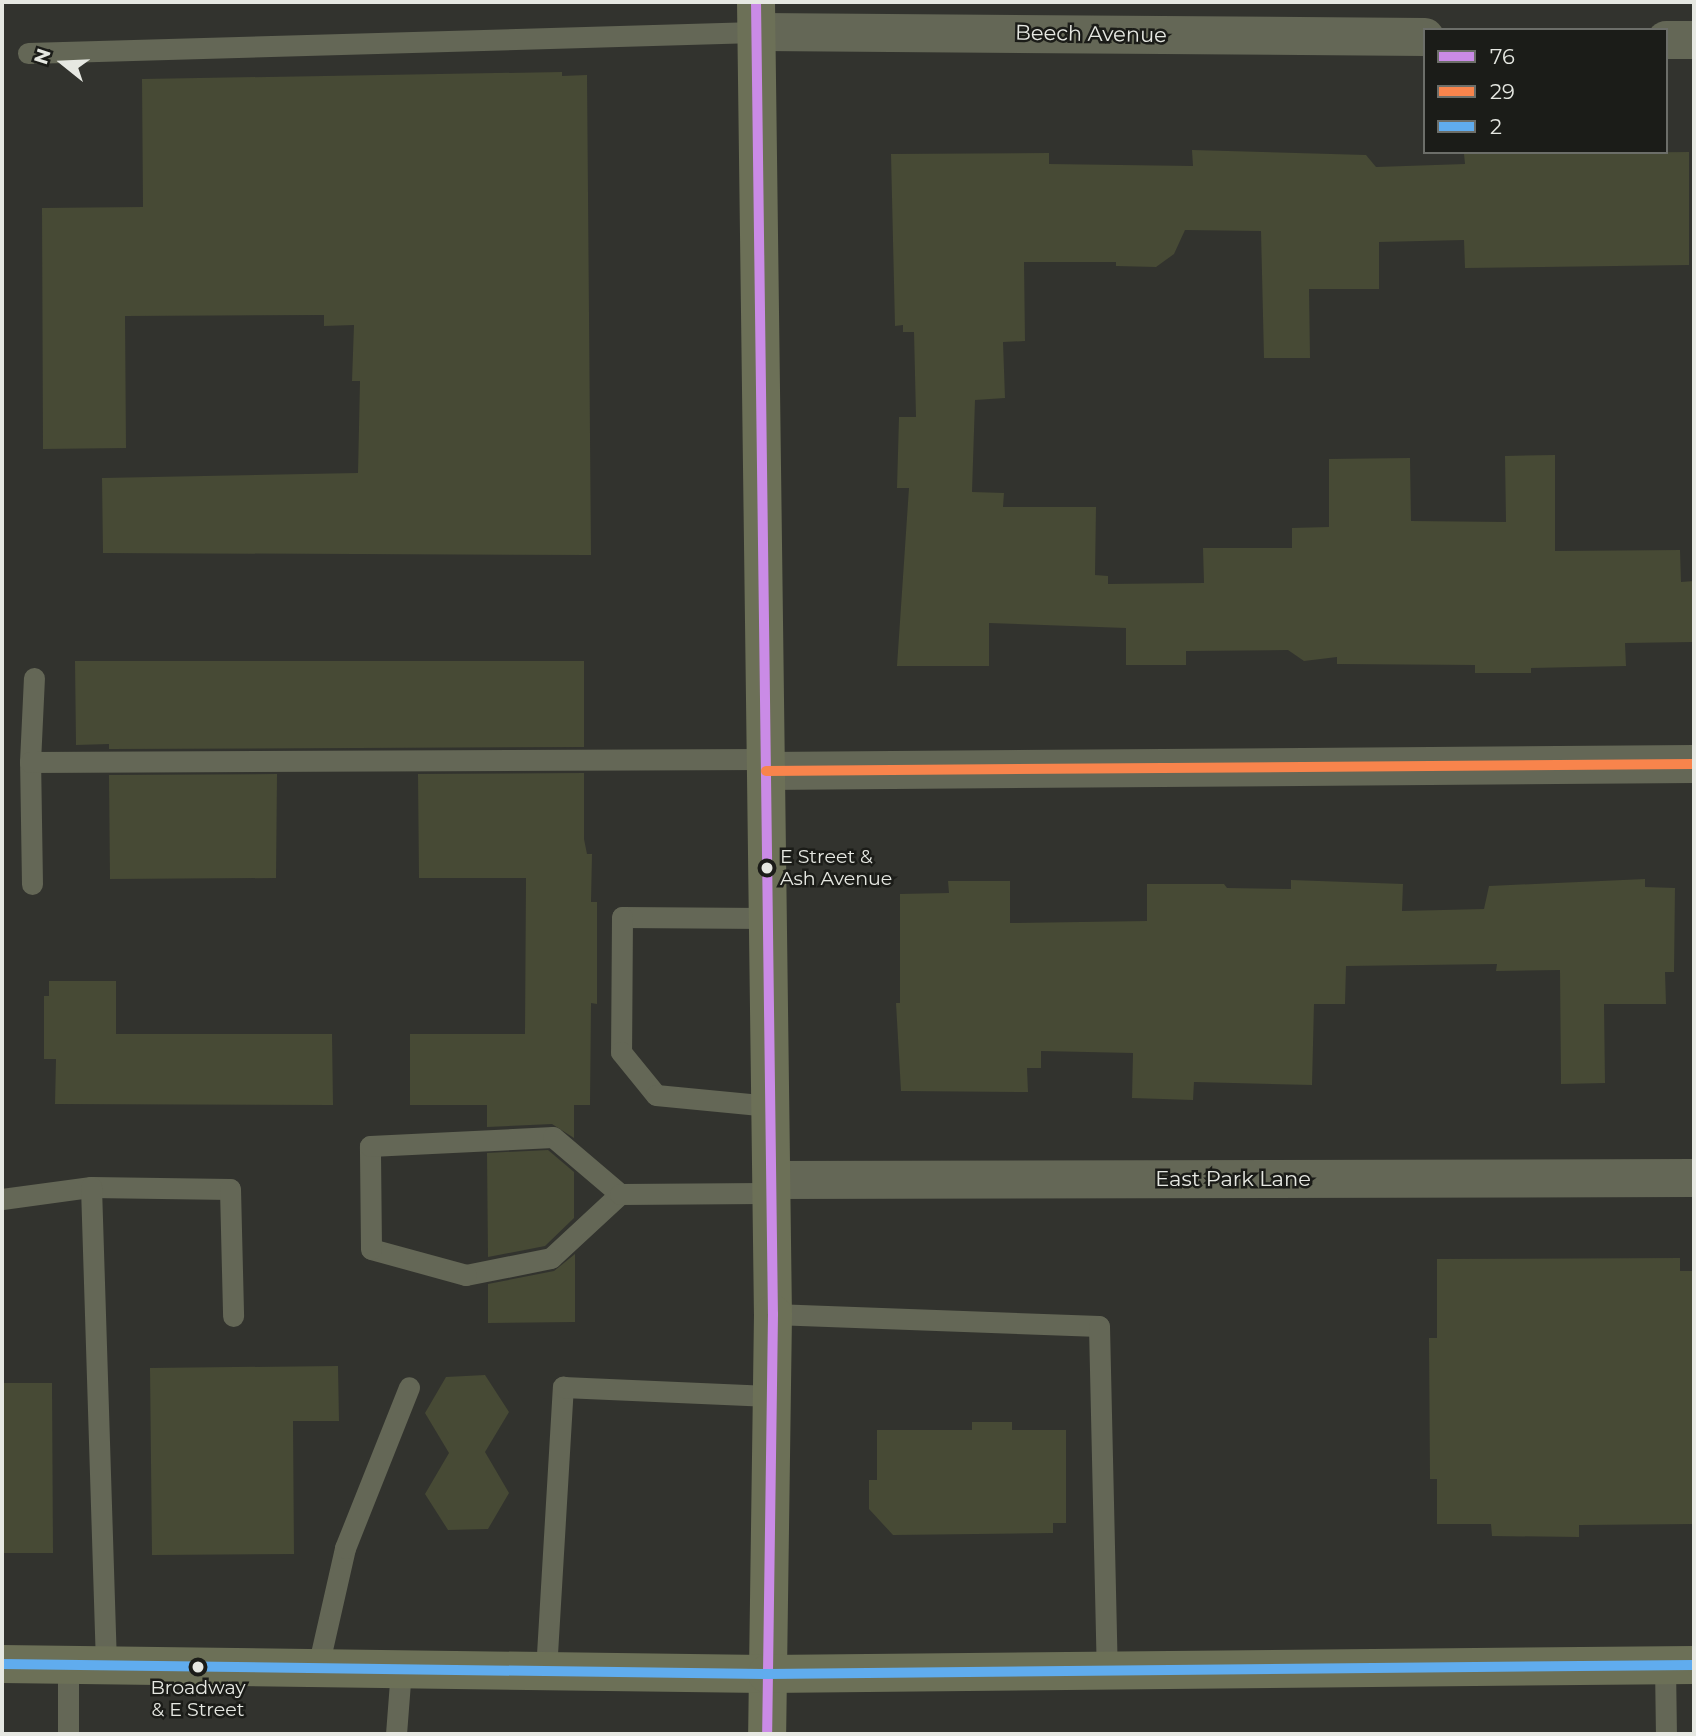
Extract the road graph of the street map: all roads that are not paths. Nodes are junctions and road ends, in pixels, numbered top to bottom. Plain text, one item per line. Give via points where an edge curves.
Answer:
1 (756, 17) edge
2 (1423, 37) edge
3 (1668, 40) edge
4 (1694, 40) edge
5 (28, 52) dead end
6 (34, 678) dead end
7 (30, 762) junction
8 (1694, 764) edge
9 (766, 765) junction
10 (32, 884) dead end
11 (768, 918) junction
12 (770, 1106) junction
13 (1694, 1178) edge
14 (91, 1187) junction
15 (772, 1187) junction
16 (620, 1194) junction
17 (2, 1199) edge
18 (774, 1314) junction
19 (233, 1316) dead end
20 (409, 1387) dead end
21 (772, 1396) junction
22 (68, 1663) junction
23 (2, 1664) edge
24 (106, 1664) junction
25 (1680, 1665) edge
26 (318, 1667) junction
27 (401, 1669) junction
28 (546, 1671) junction
29 (1107, 1671) junction
30 (767, 1674) junction
31 (68, 1734) edge
32 (396, 1734) edge
33 (768, 1734) edge
34 (1666, 1734) edge

1 - 2 street, Beech Avenue
1 - 5 lane
1 - 9 main road
3 - 4 street
6 - 7 lane
7 - 9 lane
7 - 10 lane
8 - 9 street
9 - 11 main road
11 - 12 main road
11 - 12 lane via 622,918 621,1052 656,1095
12 - 15 main road
13 - 15 street, East Park Lane
14 - 17 lane
14 - 19 lane via 230,1189
14 - 24 lane
15 - 16 lane
15 - 18 main road
16 - 16 lane via 553,1136 370,1146 371,1249 466,1275 551,1258
18 - 21 main road
18 - 29 lane via 1099,1326
20 - 26 lane via 345,1548
21 - 28 lane via 563,1387
21 - 30 main road
22 - 23 main road
22 - 24 main road
22 - 31 lane
24 - 26 main road
25 - 29 main road
25 - 34 lane
26 - 27 main road
27 - 28 main road
27 - 32 lane
28 - 30 main road
29 - 30 main road
30 - 33 main road

